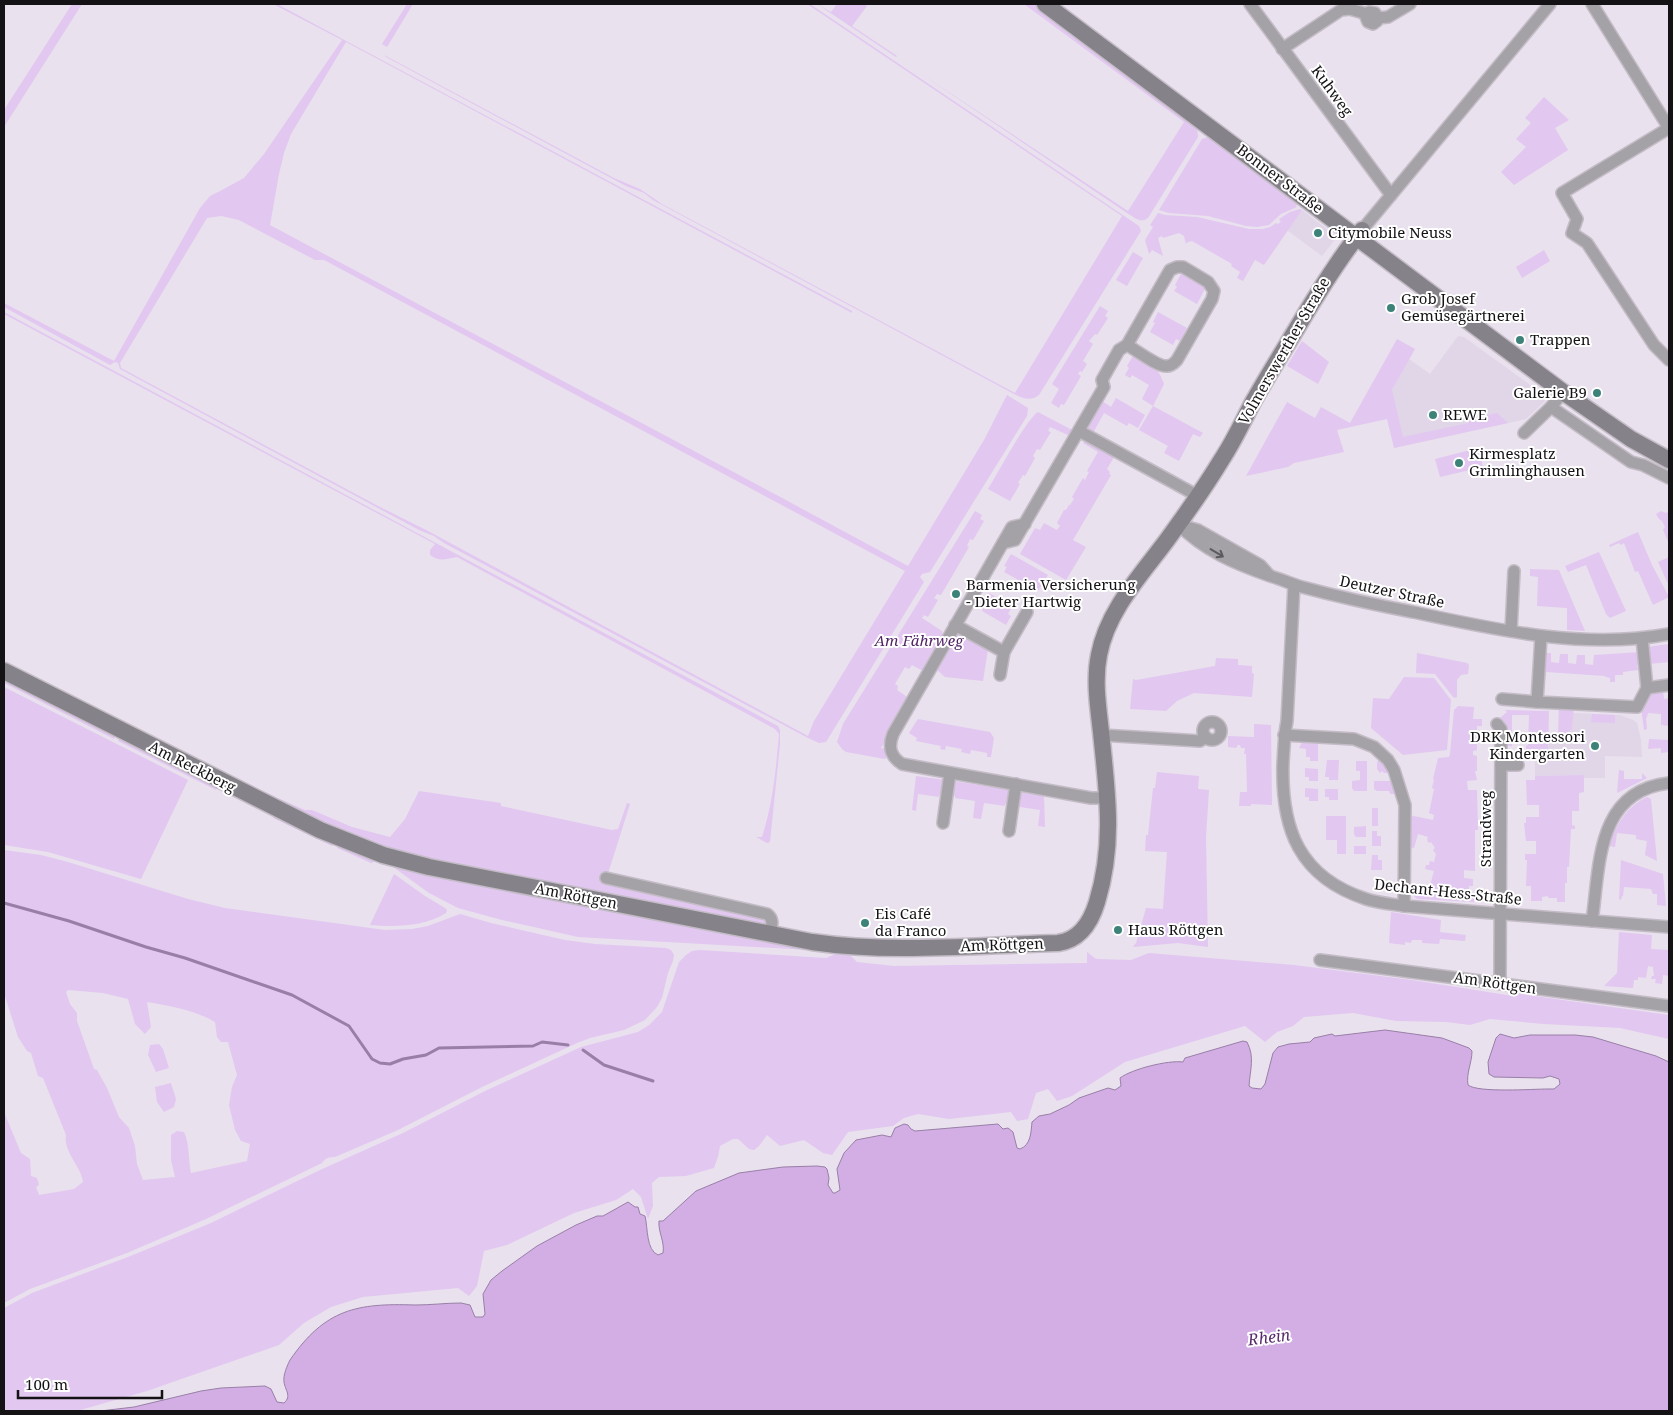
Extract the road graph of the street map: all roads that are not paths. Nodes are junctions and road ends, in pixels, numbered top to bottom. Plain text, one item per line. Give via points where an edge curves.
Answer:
1 (1045, 4) edge
2 (1250, 4) edge
3 (1410, 4) edge
4 (1580, 4) edge
5 (1552, 5) edge
6 (1594, 7) edge
7 (1282, 49) junction
8 (1669, 128) edge
9 (1391, 195) junction
10 (1359, 233) junction
11 (1127, 344) junction
12 (1669, 360) edge
13 (1563, 392) junction
14 (1551, 407) junction
15 (1079, 432) junction
16 (1524, 432) dead end
17 (1669, 460) edge
18 (1669, 478) edge
19 (1198, 496) junction
20 (1178, 524) junction
21 (1514, 571) dead end
22 (1294, 585) junction
23 (1027, 612) dead end
24 (955, 626) junction
25 (1512, 632) junction
26 (1669, 634) edge
27 (1541, 636) junction
28 (1642, 638) junction
29 (1004, 652) junction
30 (4, 671) edge
31 (1000, 675) dead end
32 (1669, 685) edge
33 (1647, 688) junction
34 (1502, 699) dead end
35 (1537, 702) junction
36 (1497, 724) dead end
37 (1101, 735) junction
38 (1284, 735) junction
39 (1206, 737) dead end
40 (1501, 765) junction
41 (1518, 765) dead end
42 (950, 773) junction
43 (1669, 783) edge
44 (1016, 784) junction
45 (1108, 798) junction
46 (943, 823) dead end
47 (1009, 831) dead end
48 (383, 855) joint
49 (606, 878) dead end
50 (1404, 906) junction
51 (1500, 914) junction
52 (1592, 921) junction
53 (1669, 927) edge
54 (1082, 932) joint
55 (770, 933) junction
56 (1320, 960) dead end
57 (1500, 983) junction
58 (1669, 1006) edge

1 - 10 street, Bonner Straße
2 - 7 street, Kuhweg
3 - 7 street via 1388,17 1378,18 1375,12 1341,10
4 - 6 street
5 - 9 street, Volmerswerther Straße
6 - 8 street
7 - 9 street, Kuhweg
8 - 12 street via 1562,193 1577,219 1572,233 1588,243 1654,345
9 - 10 street, Volmerswerther Straße
10 - 13 street, Bonner Straße
10 - 19 street, Volmerswerther Straße via 1316,295
11 - 11 street via 1159,364 1173,364 1212,299 1214,291 1210,284 1183,267 1172,269
11 - 15 street via 1119,350 1106,372 1102,380 1104,387
13 - 14 street
13 - 17 street, Bonner Straße via 1631,439
14 - 16 street
14 - 18 street via 1624,458
15 - 19 street
15 - 24 street via 1016,540 1003,543
19 - 20 street, Volmerswerther Straße
20 - 22 street, Deutzer Straße via 1198,530 1260,565 1269,575
20 - 37 street, Volmerswerther Straße via 1128,592 1104,637 1096,670
21 - 25 street
22 - 25 street, Deutzer Straße
22 - 38 street, Dechant-Hess-Straße
23 - 29 street
24 - 29 street
24 - 42 street via 893,734 890,746 894,757 902,764
25 - 27 street, Deutzer Straße
26 - 28 street, Deutzer Straße
27 - 28 street, Deutzer Straße via 1588,640
27 - 35 street
28 - 33 street
29 - 31 street
30 - 48 street, Am Reckberg via 320,830
32 - 33 street
33 - 35 street via 1637,707
34 - 35 street
36 - 40 street, Strandweg via 1501,729
37 - 39 street via 1200,741
37 - 45 street, Volmerswerther Straße
38 - 50 street, Dechant-Hess-Straße via 1285,812 1301,852 1319,872 1341,888 1368,899
38 - 50 street via 1354,739 1374,747 1388,760 1406,805
40 - 41 street
40 - 51 street, Strandweg
42 - 44 street
42 - 46 street
43 - 52 street via 1652,786 1634,795 1610,821 1604,839
44 - 45 street via 1091,798
44 - 47 street
45 - 54 street, Volmerswerther Straße via 1109,829 1104,875 1093,913
48 - 55 street, Am Röttgen via 429,867
49 - 55 street, Am Röttgen via 767,914 772,922
50 - 51 street, Dechant-Hess-Straße
51 - 52 street, Dechant-Hess-Straße
51 - 57 street, Strandweg
52 - 53 street, Dechant-Hess-Straße
54 - 55 street, Am Röttgen via 1071,940 1058,943 886,948 842,946
56 - 57 street, Am Röttgen
57 - 58 street, Am Röttgen

